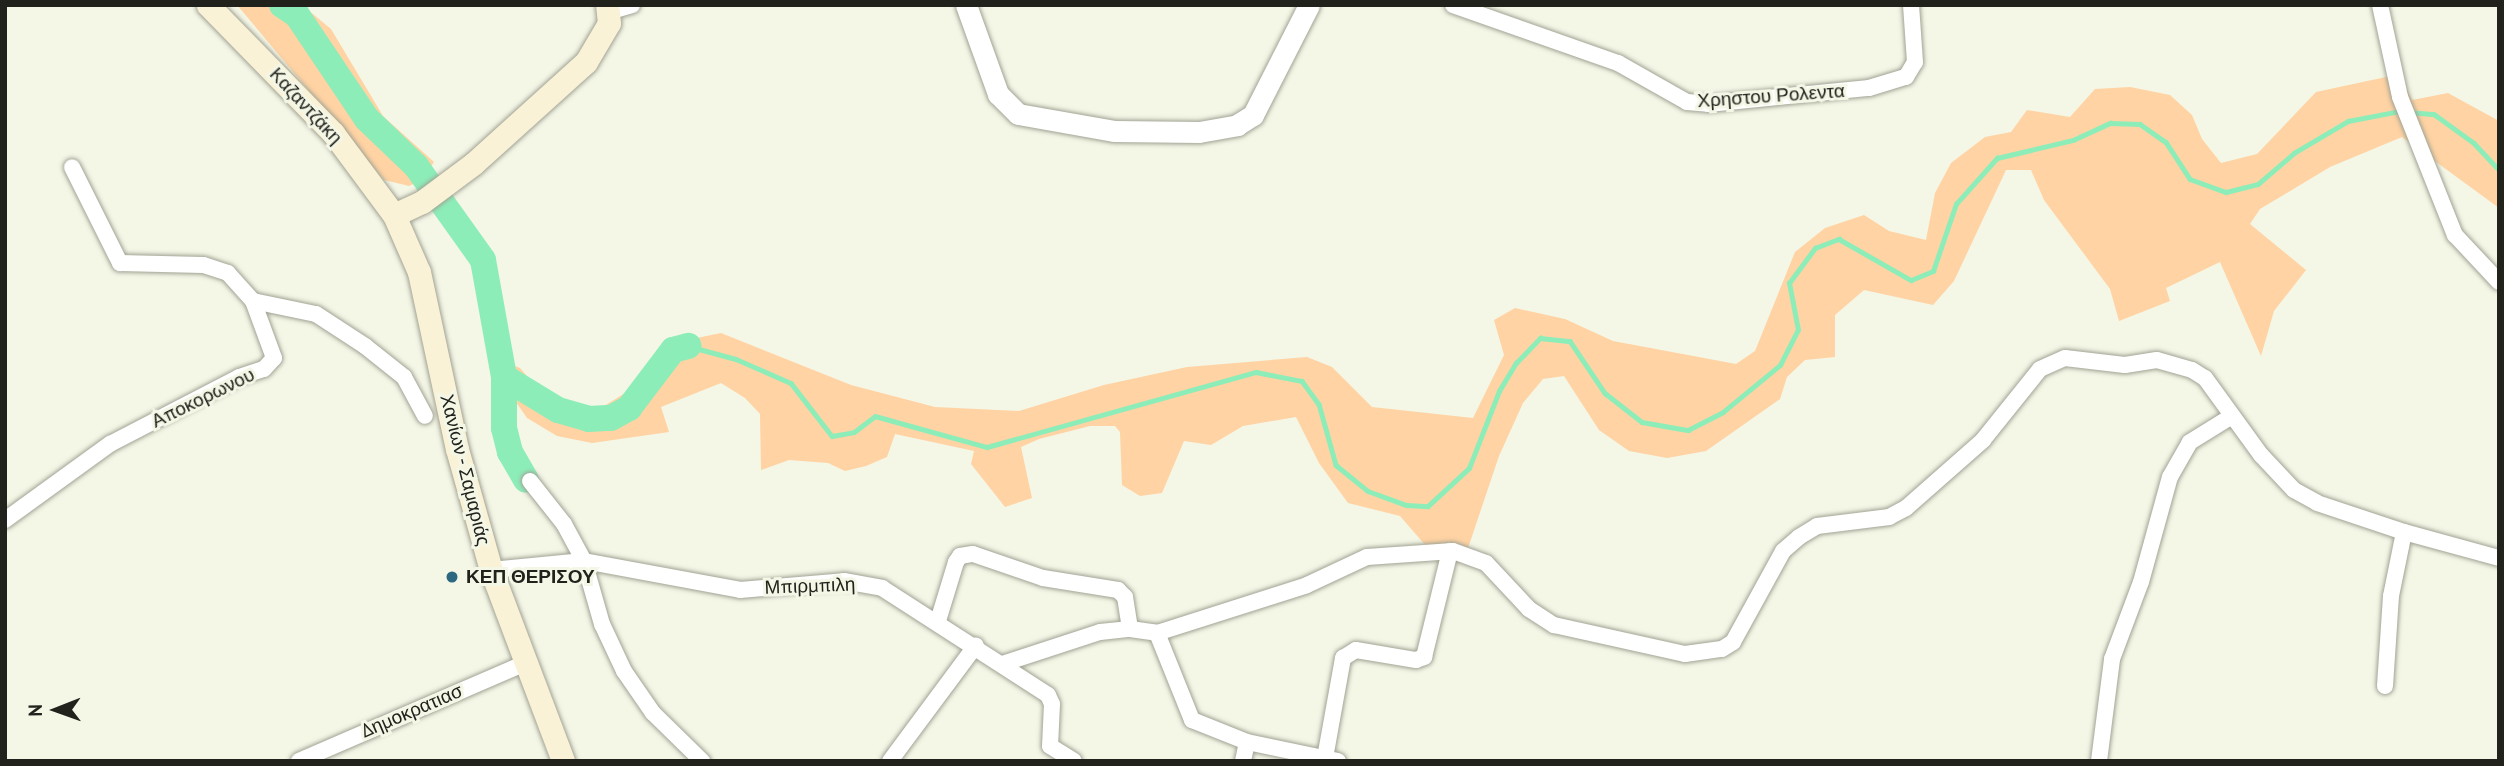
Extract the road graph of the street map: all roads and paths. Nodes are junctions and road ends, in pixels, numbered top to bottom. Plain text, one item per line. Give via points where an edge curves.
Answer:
1 (208, 5) edge
2 (632, 5) edge
3 (967, 5) edge
4 (1309, 5) edge
5 (1453, 5) edge
6 (1911, 5) edge
7 (2380, 5) edge
8 (608, 9) edge
9 (72, 167) dead end
10 (394, 215) junction
11 (2499, 282) edge
12 (253, 301) junction
13 (425, 416) dead end
14 (2232, 416) junction
15 (530, 481) dead end
16 (5, 520) edge
17 (2404, 533) junction
18 (1450, 551) junction
19 (2499, 558) edge
20 (584, 561) junction
21 (491, 570) junction
22 (938, 621) junction
23 (1130, 629) junction
24 (1157, 633) junction
25 (976, 645) junction
26 (525, 663) junction
27 (1002, 664) junction
28 (2385, 686) dead end
29 (1247, 742) junction
30 (326, 755) edge
31 (1332, 760) edge
32 (299, 761) edge
33 (563, 761) edge
34 (702, 761) edge
35 (890, 761) edge
36 (1074, 761) edge
37 (1243, 761) edge
38 (2099, 761) edge

1 - 10 main road, Καζαντζάκη via 333,133
2 - 8 street
3 - 4 street via 998,94 1018,114 1114,131 1199,132 1237,125 1253,116
5 - 6 street, Χρηστου Ρολεντα via 1618,63 1688,102 1708,104 1869,88 1906,77 1915,62
7 - 11 street via 2400,97 2455,235
8 - 10 main road via 604,34 586,62 474,164 422,202
9 - 12 street, Αποκορωνου via 120,263 217,268 228,273
10 - 21 main road, Χανίων - Σαμαριάς via 418,272 457,449
12 - 13 street via 316,314 365,345 404,377
12 - 16 street, Αποκορωνου via 272,345 272,365 239,377 110,444
14 - 17 street via 2294,490 2317,503
14 - 18 street via 2205,378 2172,363 2124,366 2065,358 2051,362 2040,369 1983,440 1906,508 1881,519 1817,526 1798,537 1783,551 1757,605 1732,642 1705,653 1685,654 1554,625 1529,609 1486,563
14 - 38 street via 2190,442 2171,477 2141,582 2112,659
15 - 20 street via 564,524
17 - 19 street
17 - 28 street via 2391,596
18 - 24 street via 1367,557 1307,585
18 - 31 street via 1424,657 1416,660 1356,650 1343,657
20 - 21 street, Μπιρμπιλη
20 - 22 street, Μπιρμπιλη via 740,590 817,582 866,584 883,588
20 - 34 street via 601,624 624,671 653,713
21 - 26 main road, Χανίων - Σαμαριάς
22 - 23 street via 956,562 974,554 1043,578 1118,590 1125,597
22 - 25 street, Μπιρμπιλη
23 - 24 street
23 - 27 street via 1069,638
24 - 29 street via 1192,720
25 - 27 street, Μπιρμπιλη
25 - 35 street
26 - 30 street, Δημοκρατιασ
26 - 33 main road, Χανίων - Σαμαριάς
27 - 36 street, Μπιρμπιλη via 1048,695 1052,704 1050,746
29 - 31 street
29 - 37 street
30 - 32 street, Δημοκρατιασ

